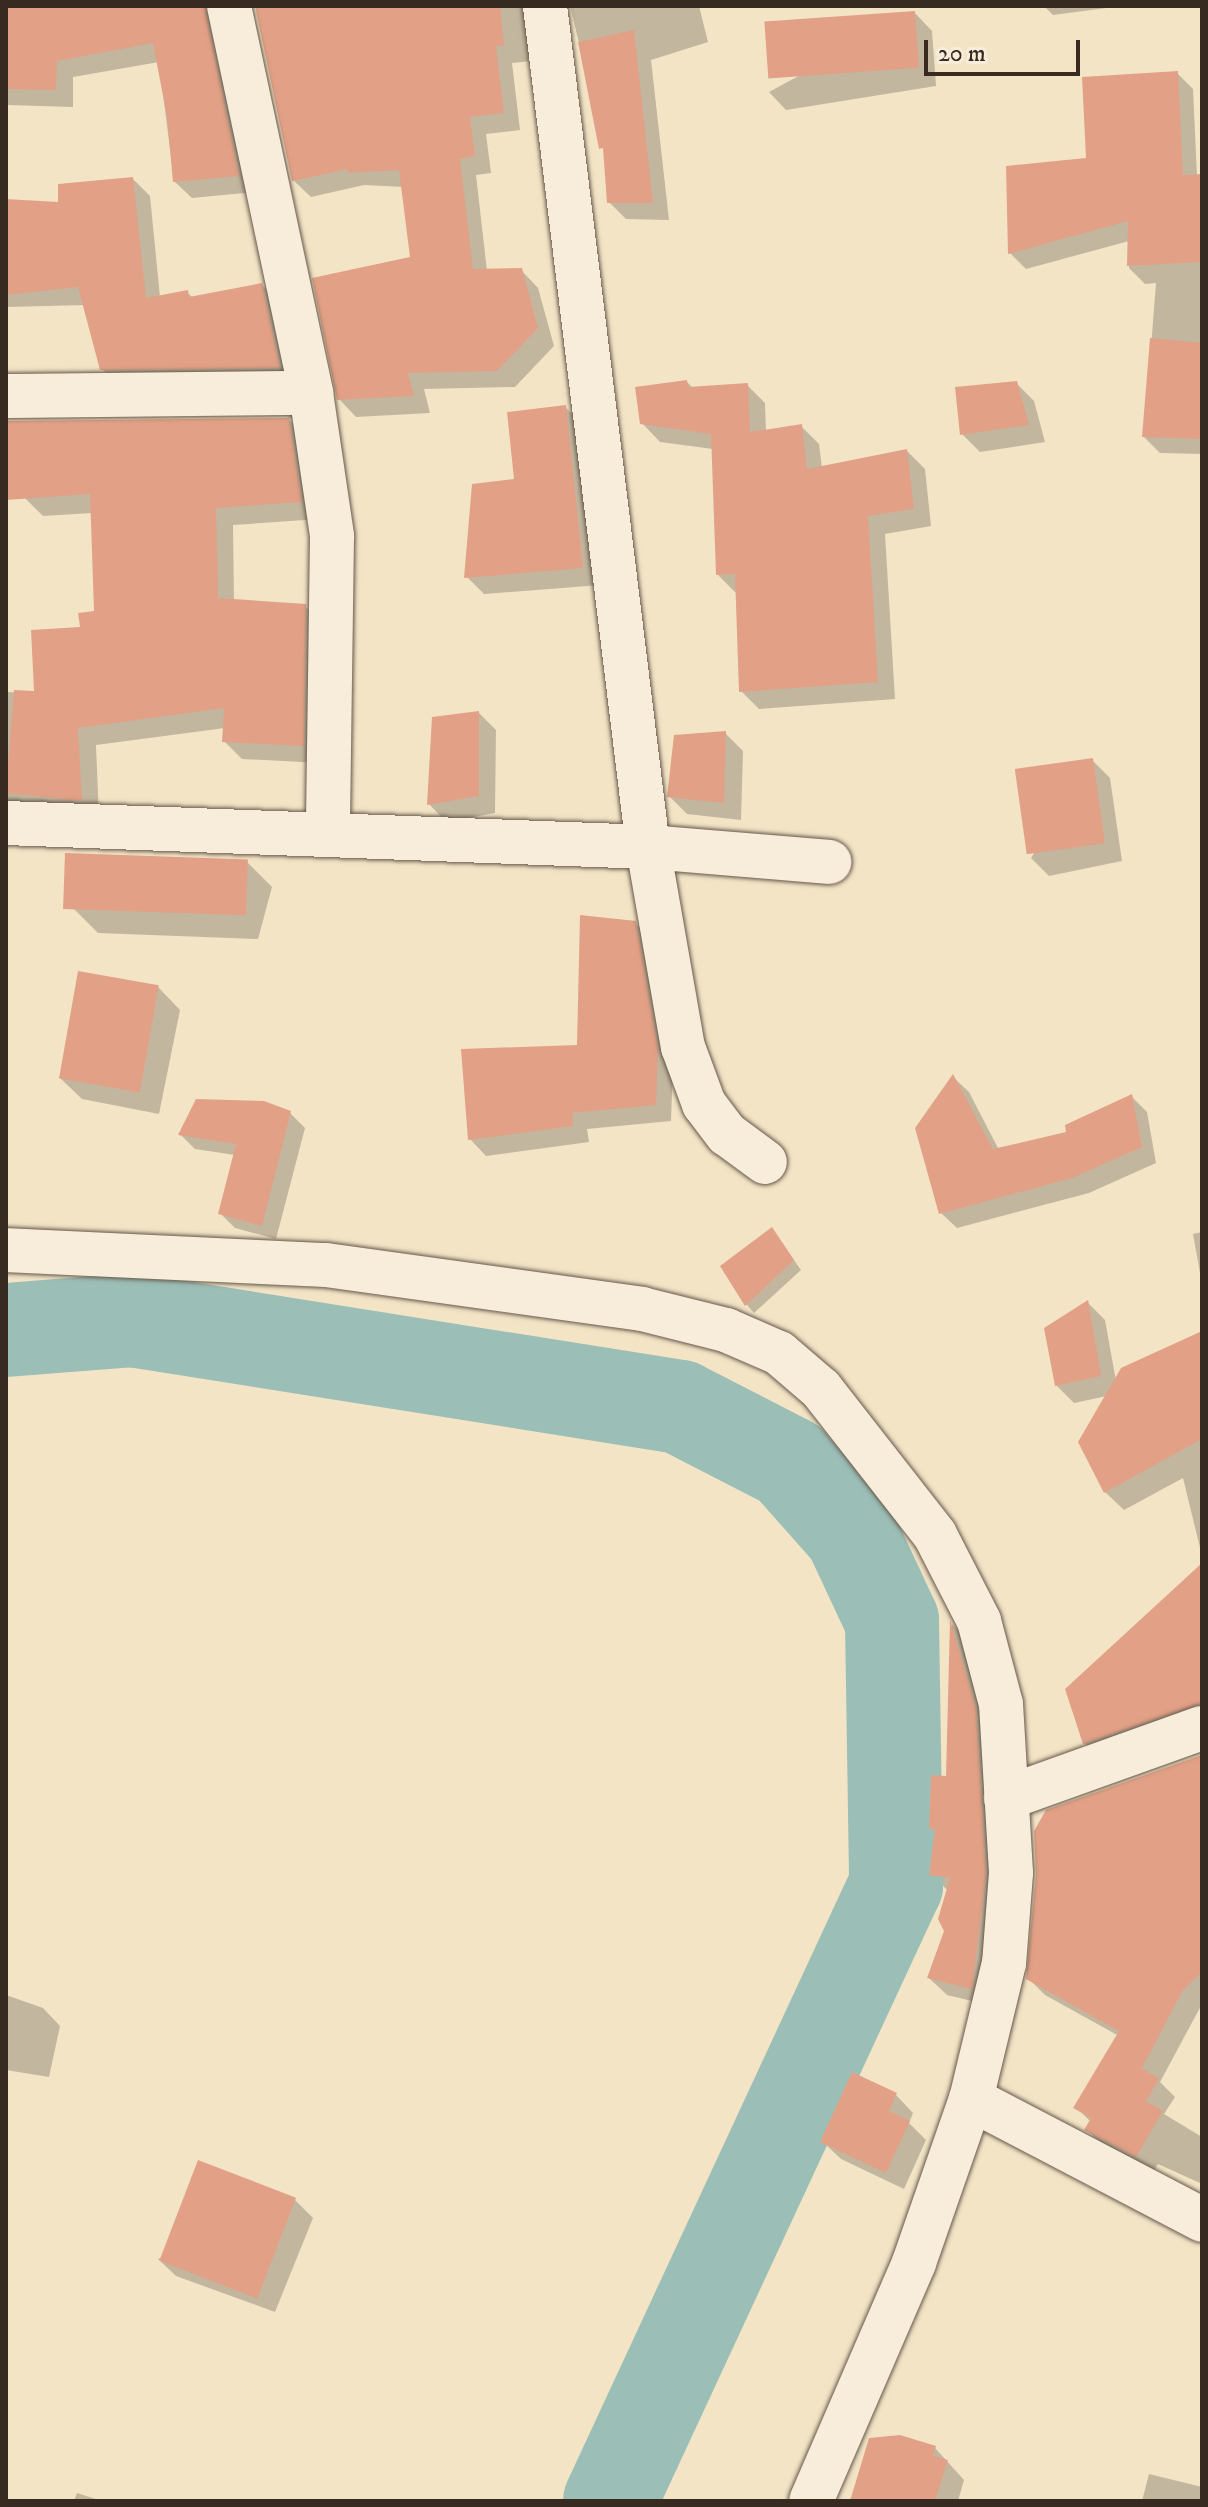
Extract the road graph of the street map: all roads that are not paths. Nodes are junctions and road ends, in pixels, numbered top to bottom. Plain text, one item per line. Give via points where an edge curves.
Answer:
1 (229, 6) edge
2 (545, 6) edge
3 (311, 393) junction
4 (6, 396) edge
5 (6, 823) edge
6 (328, 835) junction
7 (648, 847) junction
8 (829, 862) dead end
9 (765, 1162) dead end
10 (6, 1250) edge
11 (1202, 1728) edge
12 (1006, 1798) junction
13 (971, 2099) junction
14 (1202, 2220) edge
15 (811, 2501) edge

1 - 3 street
2 - 7 street
3 - 4 street
3 - 6 street via 332,536
5 - 6 street
6 - 7 street
7 - 8 street
7 - 9 street via 683,1047 699,1090 727,1134
10 - 12 street via 357,1269 642,1309 726,1330 779,1353 821,1389 941,1547 979,1621 1001,1704
11 - 12 street
12 - 13 street via 1011,1873 1004,1963
13 - 14 street
13 - 15 street via 914,2263

